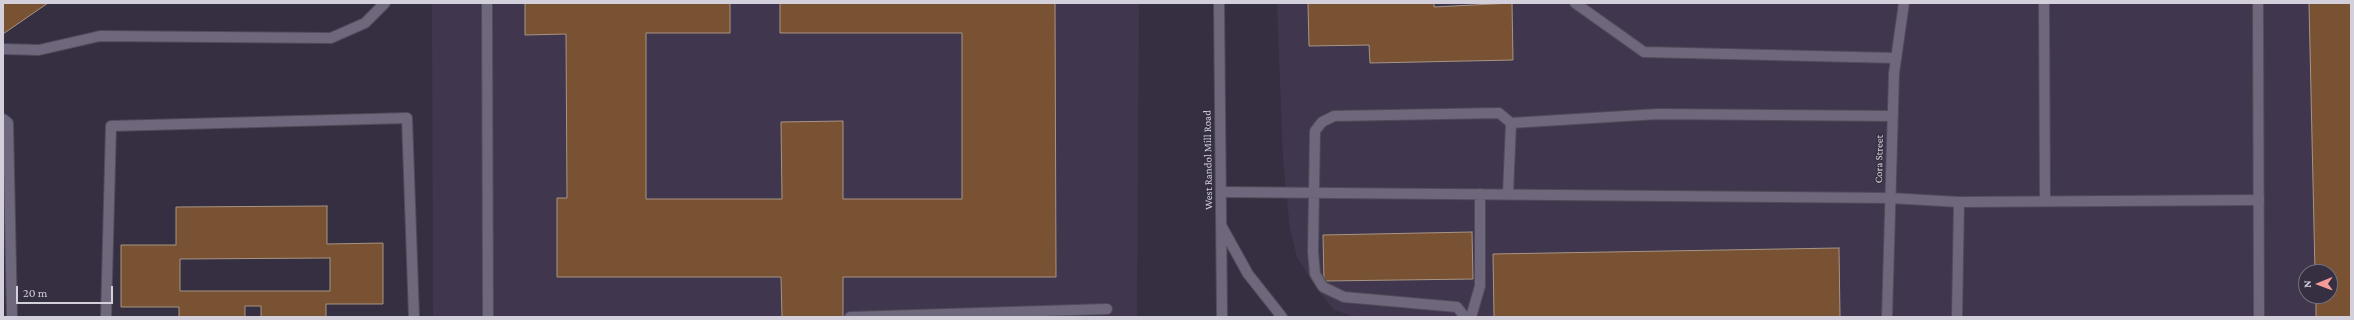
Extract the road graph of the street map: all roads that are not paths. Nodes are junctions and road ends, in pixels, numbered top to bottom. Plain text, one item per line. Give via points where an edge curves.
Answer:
1 (385, 3) edge
2 (487, 3) edge
3 (1218, 3) edge
4 (1575, 3) edge
5 (1904, 3) edge
6 (2044, 3) edge
7 (2258, 3) edge
8 (3, 49) edge
9 (1896, 58) junction
10 (1892, 116) junction
11 (3, 119) edge
12 (1511, 123) junction
13 (1221, 192) junction
14 (1313, 193) junction
15 (1480, 194) junction
16 (1508, 194) junction
17 (1890, 198) junction
18 (2260, 200) junction
19 (2046, 201) junction
20 (1959, 202) junction
21 (1221, 225) junction
22 (1107, 309) dead end
23 (912, 316) edge
24 (12, 317) edge
25 (106, 317) edge
26 (414, 317) edge
27 (488, 317) edge
28 (850, 317) edge
29 (1222, 317) edge
30 (1282, 317) edge
31 (1466, 317) edge
32 (1471, 317) edge
33 (1887, 317) edge
34 (1957, 317) edge
35 (2259, 317) edge

1 - 8 street via 365,23 332,38 100,36 39,50
2 - 27 street
3 - 13 street, West Randol Mill Road
4 - 9 street via 1644,52
5 - 9 street, Cora Street
6 - 19 street
7 - 18 street
9 - 10 street, Cora Street
10 - 12 street via 1658,114
10 - 17 street, Cora Street
11 - 24 street via 8,123
12 - 14 street via 1499,113 1334,116 1322,122 1315,131
12 - 16 street
13 - 14 street
13 - 21 street, West Randol Mill Road
14 - 15 street
14 - 31 street via 1315,274 1323,287 1344,297 1457,307
15 - 16 street
15 - 32 street via 1480,286
16 - 17 street
17 - 20 street
17 - 33 street, Cora Street
18 - 19 street
18 - 35 street
19 - 20 street
20 - 34 street
21 - 29 street, West Randol Mill Road
21 - 30 street via 1248,274
22 - 23 street
23 - 28 street
25 - 26 street via 111,126 407,118

